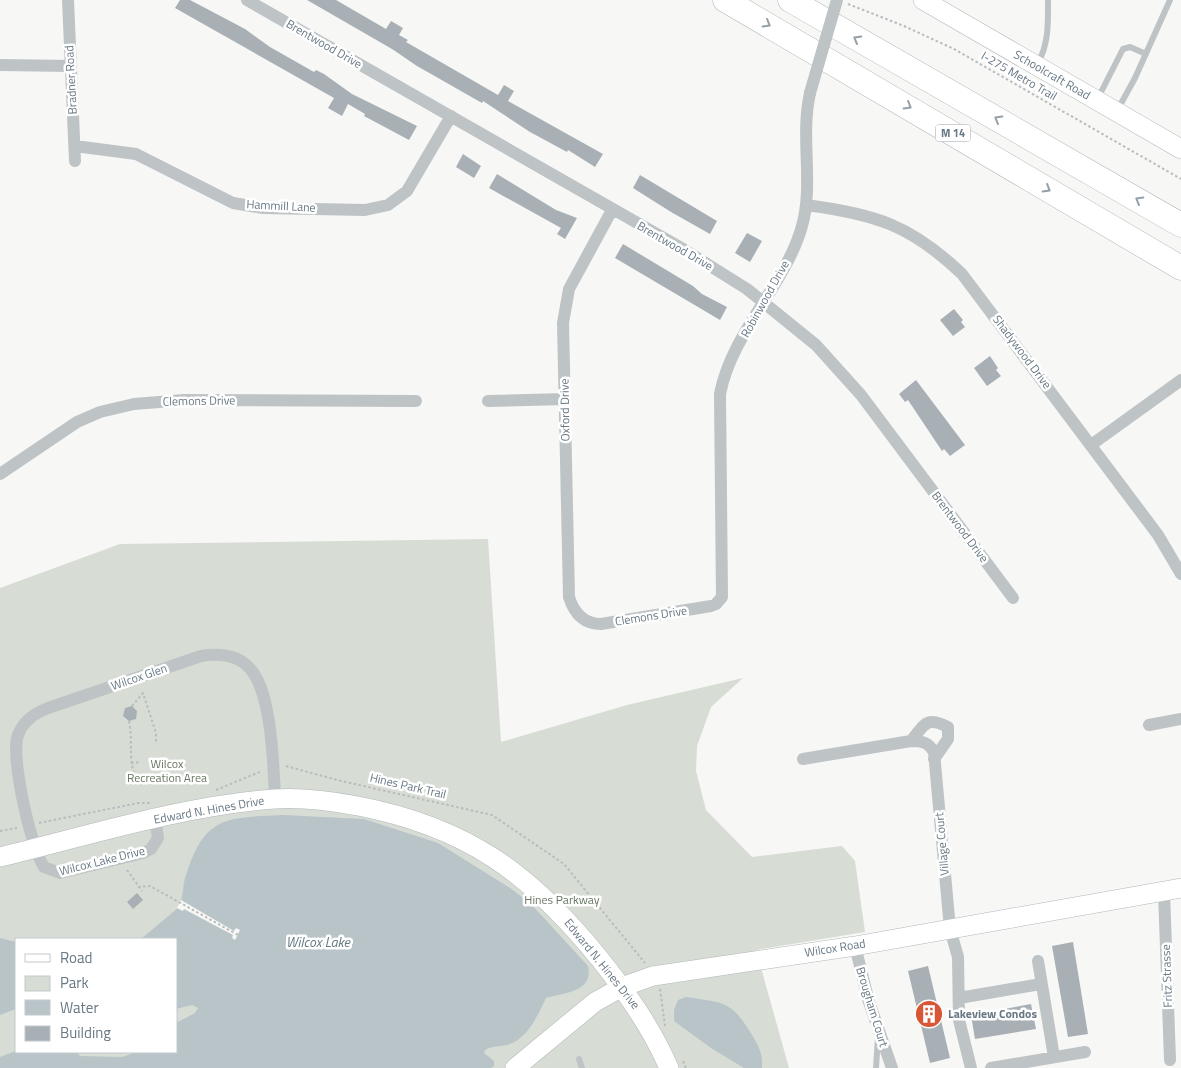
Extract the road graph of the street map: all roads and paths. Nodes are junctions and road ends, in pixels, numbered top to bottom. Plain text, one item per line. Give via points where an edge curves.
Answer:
1 (68, 0) edge
2 (247, 0) edge
3 (725, 0) edge
4 (790, 0) edge
5 (836, 0) edge
6 (842, 0) edge
7 (923, 0) edge
8 (1048, 0) edge
9 (1170, 0) edge
10 (1146, 54) junction
11 (0, 65) edge
12 (71, 66) junction
13 (1036, 66) junction
14 (1097, 101) junction
15 (1117, 113) junction
16 (451, 116) junction
17 (75, 146) junction
18 (1181, 150) edge
19 (75, 161) dead end
20 (1181, 179) edge
21 (806, 205) junction
22 (612, 210) junction
23 (1181, 225) edge
24 (1181, 268) edge
25 (763, 301) junction
26 (1181, 380) edge
27 (565, 399) junction
28 (416, 401) dead end
29 (488, 401) dead end
30 (1091, 445) junction
31 (0, 474) edge
32 (1181, 574) edge
33 (1013, 598) dead end
34 (720, 601) joint
35 (581, 618) joint
36 (132, 706) dead end
37 (1181, 719) edge
38 (128, 721) dead end
39 (1149, 725) dead end
40 (911, 741) junction
41 (156, 742) dead end
42 (803, 759) dead end
43 (934, 759) junction
44 (140, 762) dead end
45 (131, 763) junction
46 (274, 767) junction
47 (155, 774) dead end
48 (208, 792) dead end
49 (275, 799) junction
50 (153, 811) junction
51 (29, 826) junction
52 (0, 831) edge
53 (34, 848) junction
54 (0, 857) edge
55 (122, 858) junction
56 (138, 887) junction
57 (1173, 890) edge
58 (142, 891) dead end
59 (950, 929) junction
60 (238, 935) dead end
61 (855, 946) junction
62 (1038, 960) dead end
63 (653, 976) junction
64 (1042, 984) junction
65 (622, 987) junction
66 (959, 998) junction
67 (665, 1027) dead end
68 (878, 1029) junction
69 (1085, 1052) dead end
70 (1054, 1057) junction
71 (579, 1059) dead end
72 (1170, 1060) dead end
73 (675, 1063) edge
74 (515, 1068) edge
75 (582, 1068) edge
76 (686, 1068) edge
77 (876, 1068) edge
78 (892, 1068) edge
79 (971, 1068) edge
80 (991, 1068) edge

1 - 12 street, Bradner Road
2 - 16 street, Brentwood Drive
3 -> 24 highway, M 14
23 -> 4 highway, M 14
5 - 21 street, Robinwood Drive, bridge via 810,93 805,129
6 - 20 path, I-275 Metro Trail via 954,49
7 - 13 street, Schoolcraft Road
8 - 13 lane via 1046,46
9 - 10 lane
10 - 14 lane via 1130,47 1123,49
10 - 15 lane
11 - 12 street
12 - 17 street, Bradner Road
13 - 14 street, Schoolcraft Road
14 - 15 street, Schoolcraft Road
15 - 18 street, Schoolcraft Road
16 - 17 street, Hammill Lane via 408,191 388,205 365,210 242,205 218,197 136,154
16 - 22 street, Brentwood Drive
17 - 19 street, Bradner Road
21 - 25 street, Robinwood Drive via 795,246
21 - 30 street, Shadywood Drive via 847,210 886,222 944,256 978,292
22 - 25 street, Brentwood Drive via 699,259
22 - 27 street, Oxford Drive via 566,300 563,323
25 - 33 street, Brentwood Drive via 816,345 861,395
25 - 34 street, Robinwood Drive via 730,362 720,394 723,593
26 - 30 street
27 - 29 street
27 - 35 street, Oxford Drive via 570,597
28 - 31 street, Clemons Drive via 184,400 134,404 100,412 77,422
30 - 32 street, Shadywood Drive via 1158,535
34 - 35 street, Clemons Drive via 711,606 601,624
36 - 41 path via 143,693
37 - 39 street
38 - 45 path
40 - 42 street
40 - 43 street via 926,743 934,752
40 - 43 street via 926,722 935,720 948,726 948,739
43 - 59 street, Village Court
44 - 45 path
45 - 47 path via 139,780 152,781
46 - 48 path, Hines Park Trail
46 - 49 street, Wilcox Glen
46 - 51 street, Wilcox Glen via 265,702 254,673 238,659 226,654 200,656 48,708 28,719 15,747
46 - 63 path, Hines Park Trail via 285,765 337,780 492,814 564,864
49 - 50 street, Edward N. Hines Drive
49 - 65 street, Edward N. Hines Drive via 318,800 381,811 471,844 506,866 550,902
50 - 51 path via 138,803
50 - 53 street, Edward N. Hines Drive
50 - 55 street, Wilcox Lake Drive via 158,838 151,849
51 - 52 path
51 - 53 street, Wilcox Glen
53 - 54 street, Edward N. Hines Drive
53 - 55 street, Wilcox Lake Drive via 44,867 60,873
55 - 56 path
56 - 58 path
56 - 60 path via 150,886
57 - 59 street, Wilcox Road
57 - 72 street, Fritz Strasse
59 - 61 street, Wilcox Road
59 - 66 street, Village Court via 958,957
61 - 63 street, Wilcox Road
61 - 68 street, Brougham Court
62 - 64 street
63 - 65 street, Wilcox Road
63 - 67 path, Hines Park Trail via 662,993
64 - 66 street
64 - 70 street
65 - 73 street, Edward N. Hines Drive
65 - 74 street, Wilcox Road via 572,1020
66 - 79 street, Village Court via 959,1020
68 - 77 lane
68 - 78 street, Brougham Court
69 - 70 street
70 - 80 street
71 - 75 lane
73 - 76 path

